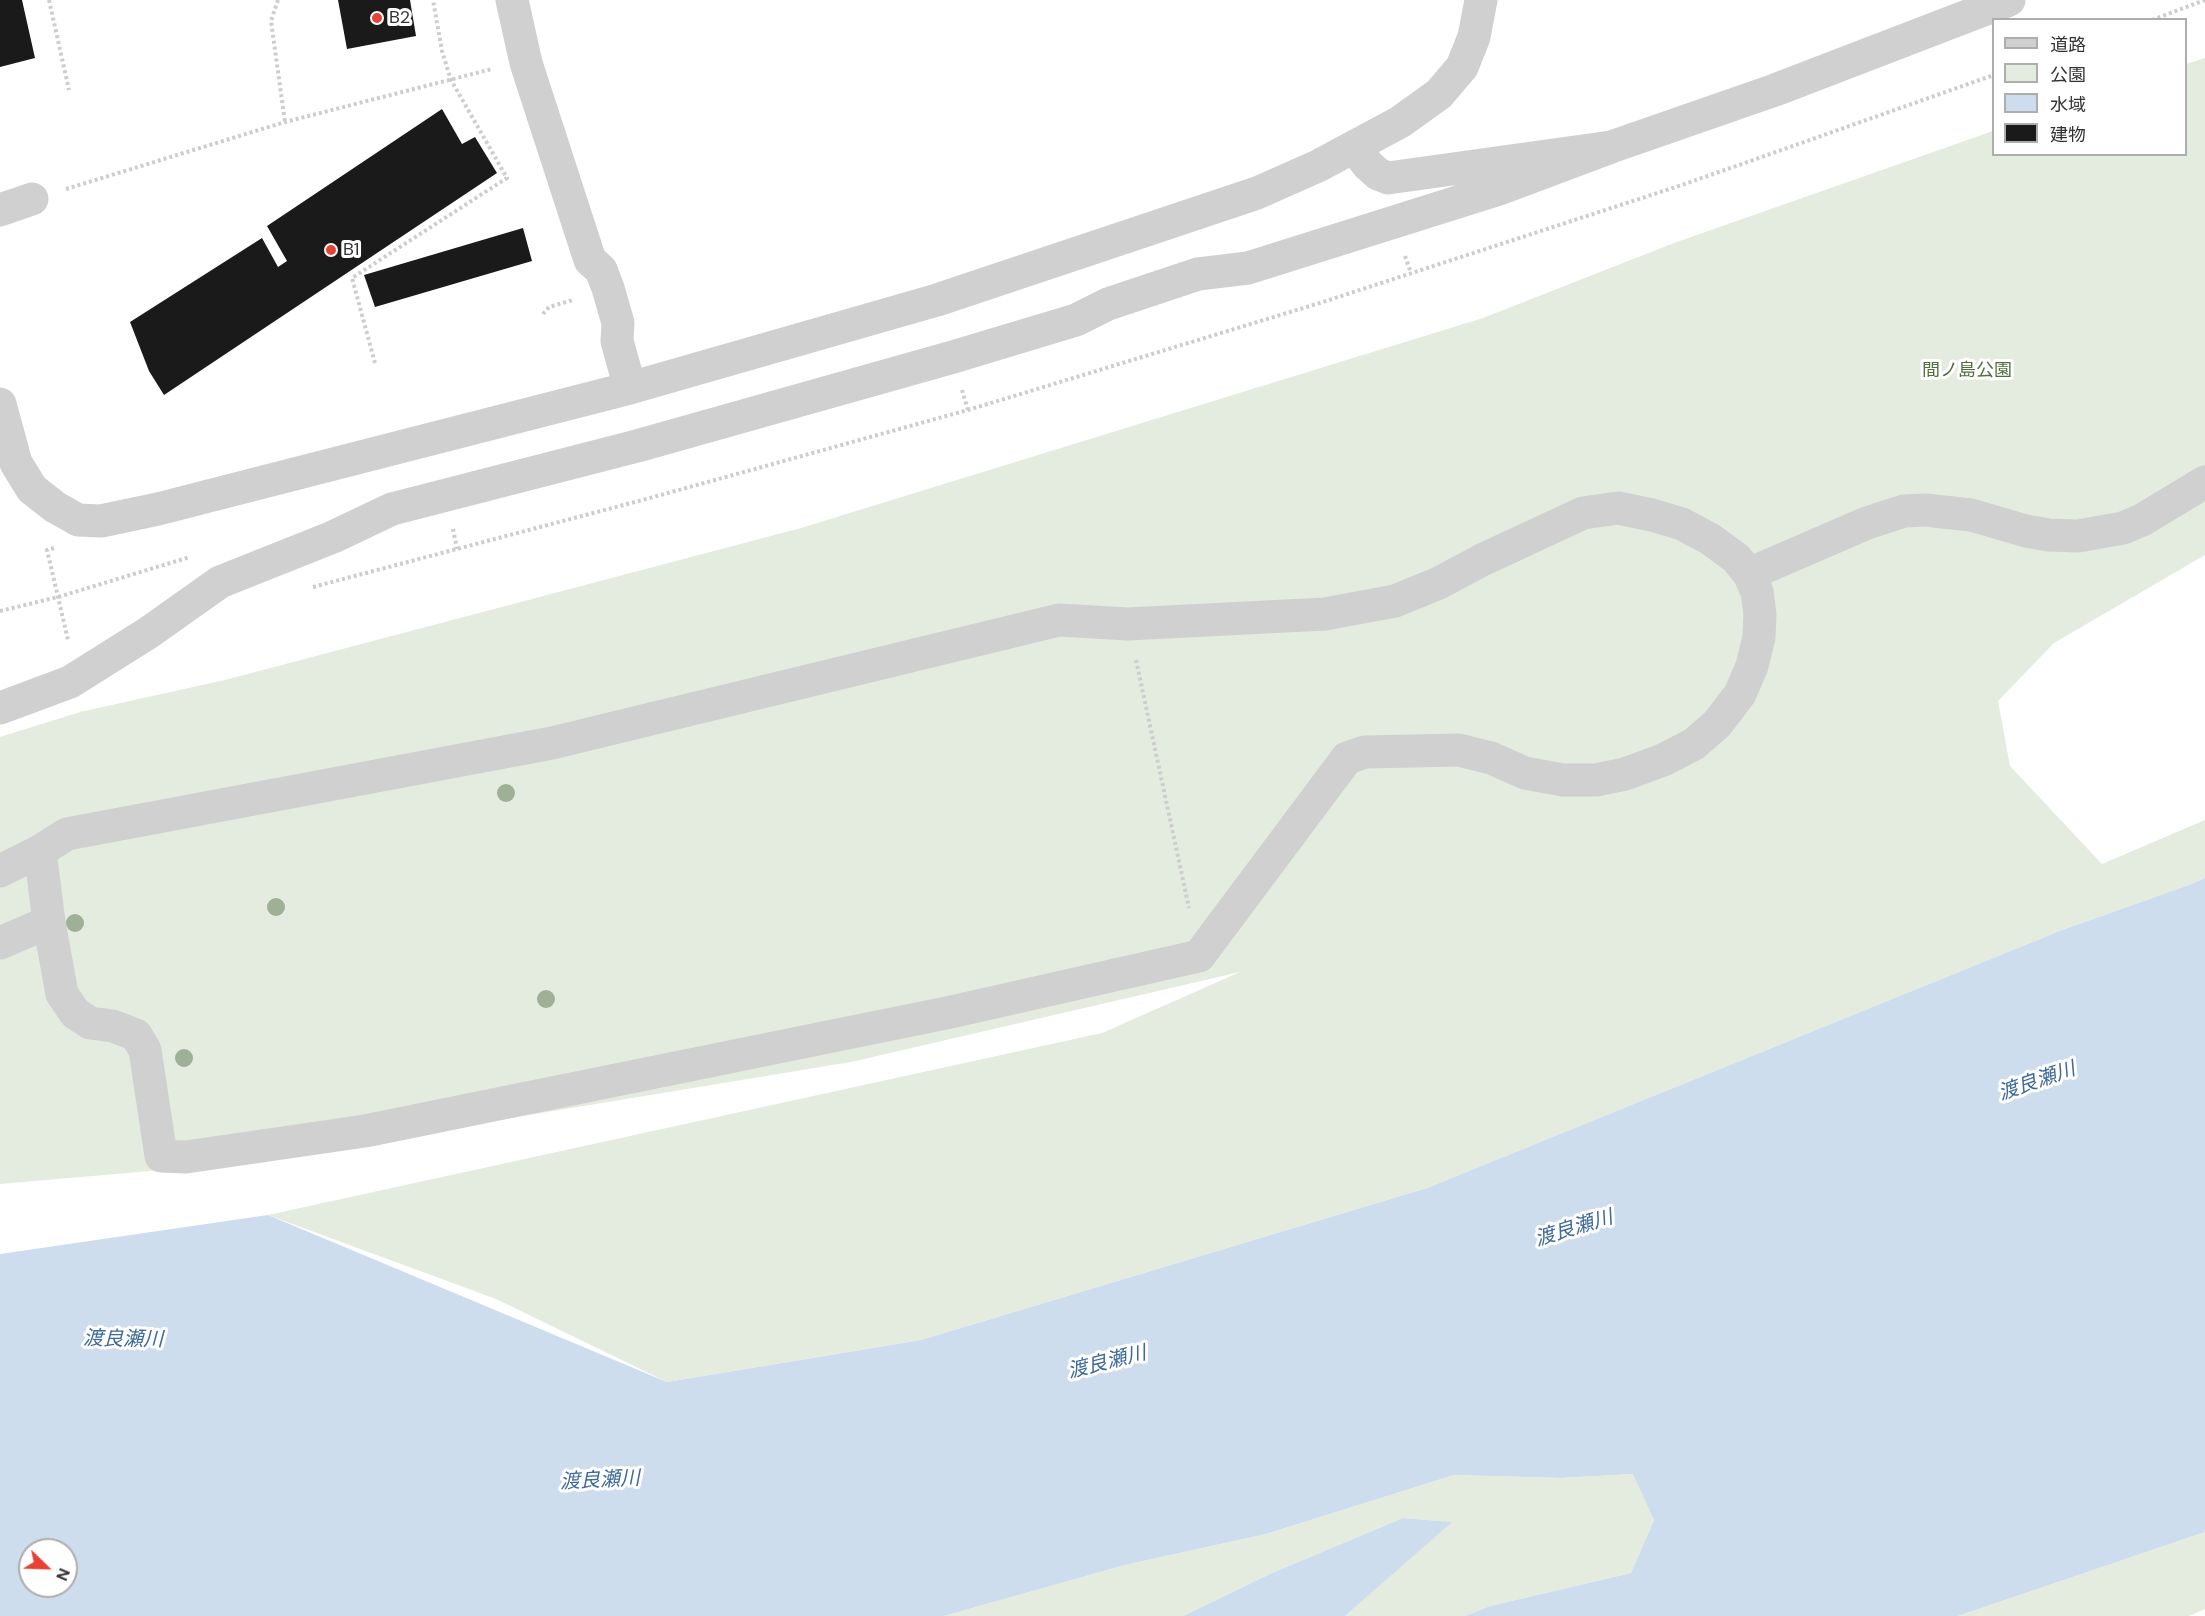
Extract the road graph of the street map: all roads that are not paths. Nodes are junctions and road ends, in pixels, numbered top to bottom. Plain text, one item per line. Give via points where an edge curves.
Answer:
1 (512, 0) edge
2 (1481, 0) edge
3 (2009, 0) edge
4 (1353, 147) junction
5 (1611, 147) junction
6 (32, 199) road end
7 (0, 210) edge
8 (630, 388) junction
9 (0, 404) edge
10 (2205, 482) edge
11 (1749, 574) junction
12 (0, 708) edge
13 (40, 851) junction
14 (0, 871) edge
15 (49, 921) junction
16 (0, 943) edge

1 - 8 street via 526,63 590,260 601,270 608,288
2 - 4 street via 1474,37 1453,79 1400,122
3 - 5 street via 1775,90
4 - 5 street via 1378,174 1388,178
4 - 8 street via 1257,193 937,300
5 - 12 street via 1499,189 1248,268 1198,274 1108,304 1076,320 953,357 638,446 392,509 220,582 70,682
6 - 7 street
8 - 9 street via 101,521 78,520 32,489 16,463
10 - 11 street via 2142,520 2078,536 2026,531 1971,515 1904,511
11 - 13 street via 1736,558 1682,524 1618,508 1583,513 1439,584 1395,601 1325,614 1128,624 1059,620 552,743 67,834
11 - 15 street via 1760,614 1752,666 1740,694 1717,724 1694,744 1625,774 1596,780 1563,780 1525,773 1459,750 1365,752 1347,758 1199,956 951,1012 365,1131 186,1157 161,1156 145,1050 136,1035 90,1023 75,1013 62,994
13 - 14 street
13 - 15 street
15 - 16 street

